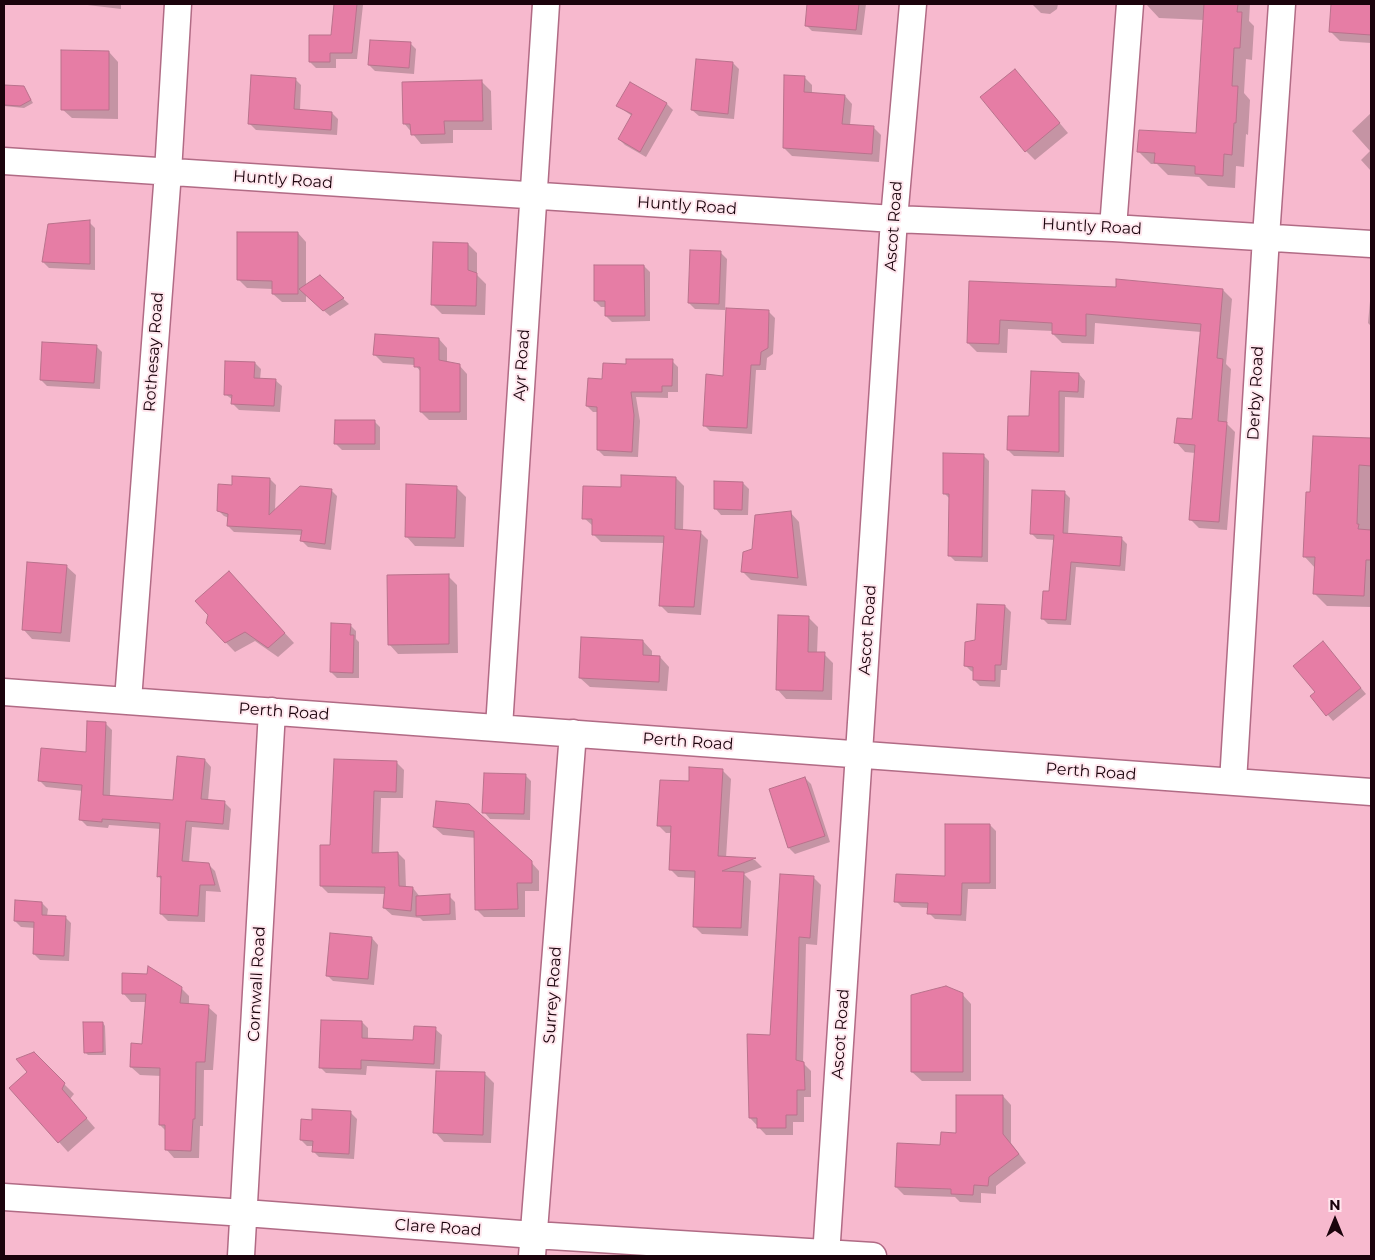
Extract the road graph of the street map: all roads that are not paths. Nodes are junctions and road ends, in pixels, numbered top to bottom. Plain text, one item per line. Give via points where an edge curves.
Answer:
1 (178, 4) edge
2 (546, 4) edge
3 (913, 4) edge
4 (1130, 4) edge
5 (1282, 4) edge
6 (4, 161) edge
7 (168, 172) junction
8 (533, 197) junction
9 (894, 219) junction
10 (1113, 228) junction
11 (1266, 237) junction
12 (1371, 244) edge
13 (4, 692) edge
14 (128, 700) junction
15 (272, 711) junction
16 (498, 727) junction
17 (573, 733) junction
18 (860, 754) junction
19 (1233, 782) junction
20 (1371, 792) edge
21 (4, 1198) edge
22 (244, 1213) junction
23 (533, 1246) edge
24 (826, 1255) edge
25 (241, 1256) edge
26 (873, 1256) edge

1 - 7 street, Rothesay Road
2 - 8 street, Ayr Road
3 - 9 street, Ascot Road
4 - 10 street
5 - 11 street, Derby Road
6 - 7 street, Huntly Road
7 - 8 street, Huntly Road
7 - 14 street, Rothesay Road
8 - 9 street, Huntly Road
8 - 16 street, Ayr Road
9 - 10 street, Huntly Road
9 - 18 street, Ascot Road
10 - 11 street, Huntly Road
11 - 12 street, Huntly Road
11 - 19 street, Derby Road
13 - 14 street, Perth Road
14 - 15 street, Perth Road
15 - 16 street, Perth Road
15 - 22 street, Cornwall Road
16 - 17 street, Perth Road
17 - 18 street, Perth Road
17 - 23 street, Surrey Road
18 - 19 street, Perth Road
18 - 24 street, Ascot Road
19 - 20 street, Perth Road
21 - 22 street, Clare Road
22 - 23 street, Clare Road
22 - 25 street, Cornwall Road
23 - 24 street, Clare Road
24 - 26 street, Clare Road

